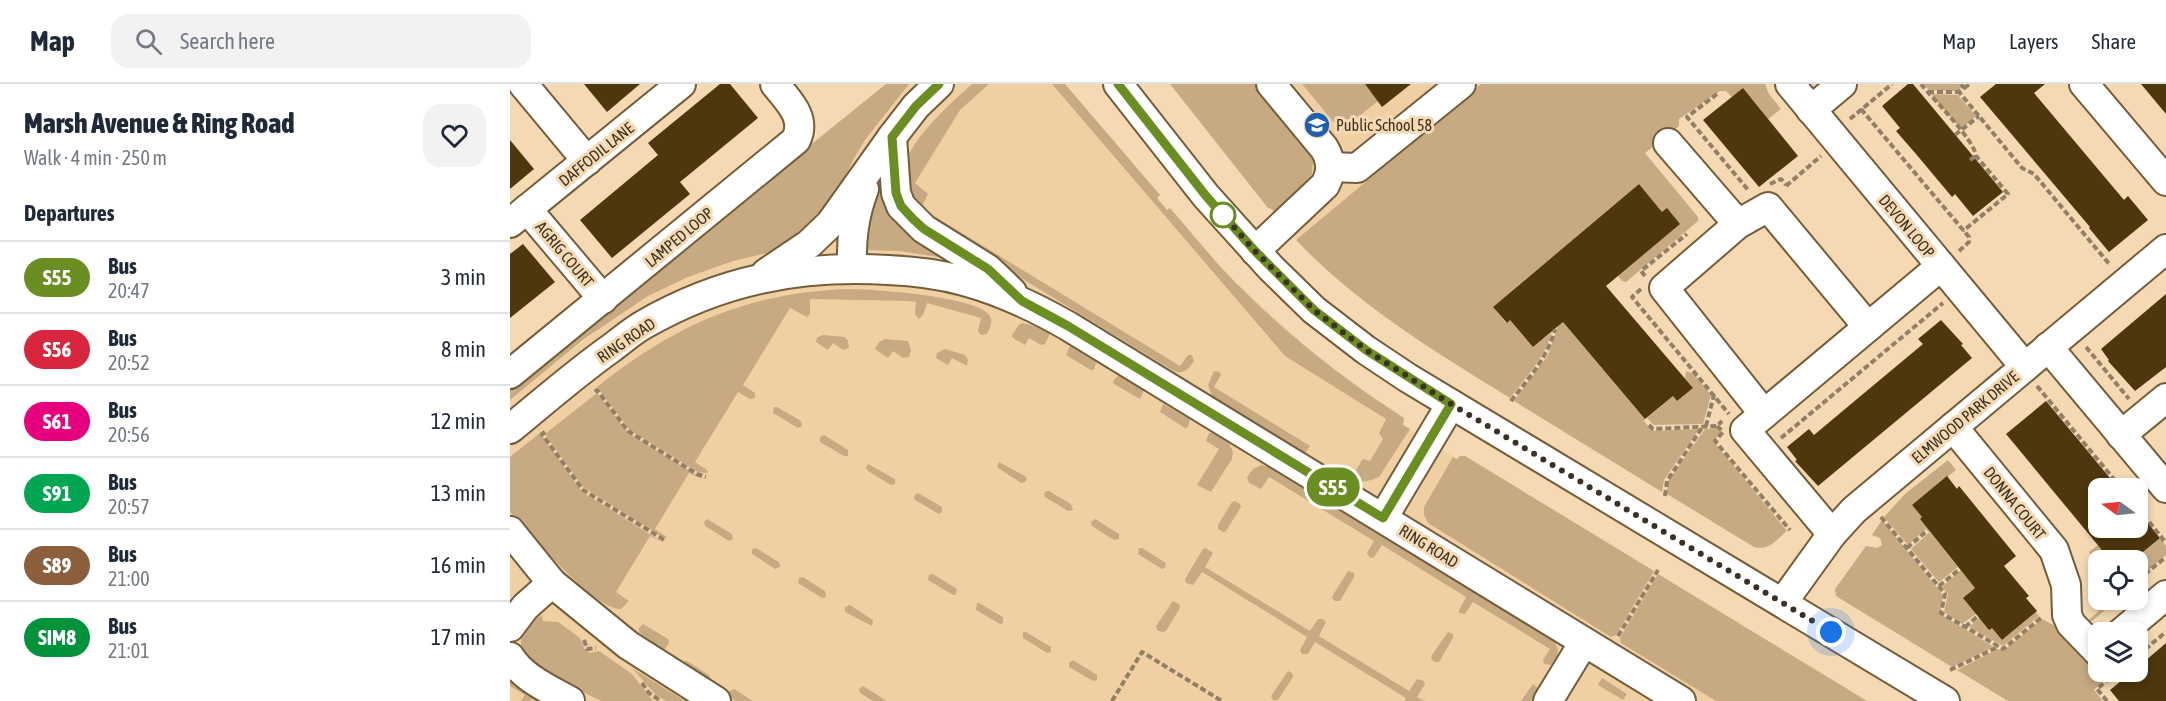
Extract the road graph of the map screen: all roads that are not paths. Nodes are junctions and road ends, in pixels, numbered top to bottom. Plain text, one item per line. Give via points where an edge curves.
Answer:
1 (523, 84) edge
2 (681, 84) edge
3 (775, 84) edge
4 (939, 84) edge
5 (1118, 84) edge
6 (1271, 84) edge
7 (1461, 84) edge
8 (1790, 84) edge
9 (1842, 84) edge
10 (2084, 84) edge
11 (1811, 110) junction
12 (892, 137) junction
13 (1668, 143) dead end
14 (587, 161) junction
15 (1331, 166) junction
16 (2166, 181) edge
17 (519, 216) edge
18 (1738, 224) junction
19 (2166, 249) edge
20 (1255, 251) junction
21 (1948, 260) junction
22 (852, 268) junction
23 (757, 279) junction
24 (603, 299) junction
25 (1022, 301) junction
26 (1868, 327) junction
27 (2048, 347) junction
28 (510, 374) edge
29 (2030, 375) junction
30 (2152, 395) edge
31 (1451, 404) junction
32 (1764, 414) junction
33 (1953, 427) junction
34 (510, 429) edge
35 (2121, 435) junction
36 (2166, 488) edge
37 (1383, 518) junction
38 (510, 531) edge
39 (1832, 534) junction
40 (552, 583) junction
41 (2166, 595) edge
42 (1783, 603) junction
43 (2134, 622) edge
44 (510, 627) edge
45 (1584, 642) junction
46 (2088, 642) edge
47 (510, 657) edge
48 (570, 701) edge
49 (716, 701) edge
50 (1548, 701) edge
51 (1681, 701) edge
52 (1945, 701) edge

1 - 14 street
2 - 14 street, DAFFODIL LANE
3 - 24 street, LAMPED LOOP via 800,119 796,140
4 - 12 street, RING ROAD
5 - 20 street
6 - 15 street via 1324,148
7 - 15 street via 1357,168
8 - 11 street, DEVON LOOP
9 - 11 street
10 - 16 street
11 - 21 street, DEVON LOOP
12 - 22 street, RING ROAD via 855,212
12 - 23 street, RING ROAD via 830,224 809,244
12 - 25 street, RING ROAD via 896,193 901,206 924,229 988,269
13 - 18 street
14 - 17 street, DAFFODIL LANE
15 - 20 street via 1325,185
17 - 24 street, AGRIG COURT
18 - 26 street via 1759,195
18 - 32 street via 1664,288
19 - 27 street, ELMWOOD PARK DRIVE
20 - 31 street via 1314,310 1366,350
21 - 26 street
21 - 29 street, DEVON LOOP
22 - 23 street, RING ROAD via 808,270
22 - 25 street, RING ROAD via 918,272 964,281
23 - 34 street, RING ROAD via 687,303 641,326
24 - 28 street, LAMPED LOOP
25 - 37 street, RING ROAD
26 - 32 street
27 - 29 street, ELMWOOD PARK DRIVE
27 - 35 street
29 - 33 street, ELMWOOD PARK DRIVE
30 - 35 street
31 - 37 street
31 - 42 street
32 - 39 street via 1744,430
33 - 39 street, ELMWOOD PARK DRIVE via 1854,510
33 - 46 street, DONNA COURT via 2054,550 2066,585 2067,615
35 - 36 street
37 - 45 street, RING ROAD
38 - 40 street
39 - 42 street, ELMWOOD PARK DRIVE
40 - 44 street
40 - 49 street via 628,645
41 - 43 street
42 - 52 street
45 - 50 street
45 - 51 street, RING ROAD
47 - 48 street via 531,678

